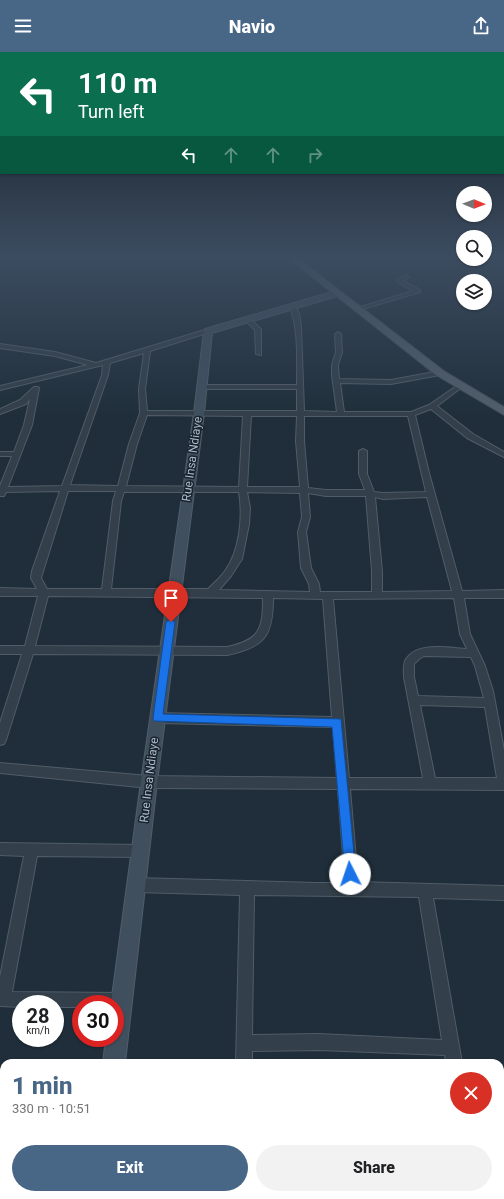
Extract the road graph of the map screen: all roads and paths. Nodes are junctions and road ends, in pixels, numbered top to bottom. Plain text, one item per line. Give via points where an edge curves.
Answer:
1 (357, 309) edge
2 (281, 310) edge
3 (294, 310) edge
4 (247, 320) junction
5 (208, 331) junction
6 (338, 334) dead end
7 (0, 346) edge
8 (147, 350) junction
9 (259, 354) dead end
10 (107, 362) junction
11 (96, 365) junction
12 (440, 373) junction
13 (35, 378) junction
14 (336, 381) junction
15 (460, 386) junction
16 (202, 387) junction
17 (301, 387) junction
18 (0, 388) edge
19 (36, 388) junction
20 (433, 407) junction
21 (0, 412) edge
22 (504, 412) edge
23 (144, 413) junction
24 (198, 413) junction
25 (247, 413) junction
26 (302, 413) junction
27 (341, 413) junction
28 (411, 414) junction
29 (363, 451) dead end
30 (0, 454) edge
31 (17, 454) junction
32 (504, 455) edge
33 (66, 488) junction
34 (121, 489) junction
35 (188, 490) junction
36 (243, 490) junction
37 (304, 490) junction
38 (1, 492) edge
39 (370, 493) junction
40 (432, 494) junction
41 (0, 592) edge
42 (44, 592) junction
43 (106, 592) junction
44 (175, 593) junction
45 (210, 593) junction
46 (268, 594) junction
47 (377, 594) junction
48 (458, 594) junction
49 (504, 594) edge
50 (315, 595) junction
51 (328, 596) junction
52 (0, 650) edge
53 (29, 650) junction
54 (167, 652) junction
55 (474, 653) junction
56 (413, 700) junction
57 (490, 703) junction
58 (158, 718) junction
59 (337, 722) junction
60 (0, 740) edge
61 (0, 768) edge
62 (149, 782) junction
63 (344, 784) junction
64 (430, 784) junction
65 (504, 784) edge
66 (0, 849) edge
67 (32, 849) junction
68 (140, 851) junction
69 (136, 885) junction
70 (246, 888) junction
71 (352, 889) junction
72 (425, 891) junction
73 (504, 893) edge
74 (123, 995) edge
75 (1, 999) edge
76 (72, 1000) edge
77 (245, 1043) junction
78 (116, 1047) edge
79 (451, 1048) junction
80 (115, 1059) edge
81 (244, 1059) edge
82 (453, 1059) edge

1 - 12 main road
2 - 4 main road
3 - 17 street via 298,326
4 - 5 main road
4 - 9 street via 258,329
5 - 8 street
5 - 16 main road, Rue Insa Ndiaye
6 - 14 street
7 - 11 street via 49,353
8 - 10 street
8 - 23 street via 142,388
10 - 11 street
10 - 33 street via 106,375
11 - 13 street
12 - 14 street via 391,382
12 - 15 main road
13 - 18 street
13 - 19 street
14 - 27 street
15 - 20 street
15 - 22 main road
16 - 17 street
16 - 24 main road, Rue Insa Ndiaye
17 - 26 street
19 - 21 street via 27,399
19 - 31 street via 28,425
20 - 28 street
20 - 32 street via 470,436
23 - 24 street
23 - 34 street
24 - 25 street
24 - 35 main road, Rue Insa Ndiaye
25 - 26 street
25 - 36 street
26 - 27 street
26 - 37 street via 300,441
27 - 28 street
28 - 40 street
29 - 39 street via 363,474
30 - 31 street
31 - 38 street
33 - 34 street
33 - 38 street
33 - 42 street via 37,571 36,578
34 - 35 street
34 - 43 street via 114,522
35 - 36 street
35 - 44 main road, Rue Insa Ndiaye
36 - 37 street
36 - 45 street via 245,524 237,559 228,574
37 - 39 street
37 - 50 street via 306,517 302,532 306,568 314,584
39 - 40 street via 383,496
39 - 47 street
40 - 48 street
41 - 42 street
42 - 43 street
42 - 53 street
43 - 44 street
44 - 45 street
44 - 54 main road, Rue Insa Ndiaye
45 - 46 street
46 - 50 street
46 - 54 street via 266,626 255,641 242,648 227,651
47 - 48 street
47 - 51 street
48 - 49 street
48 - 55 street via 465,634
50 - 51 street
51 - 59 street
52 - 53 street
53 - 54 street
53 - 60 street
54 - 58 main road, Rue Insa Ndiaye
55 - 56 street via 423,652 415,656 409,663
55 - 57 street via 485,678
56 - 57 street
56 - 64 street
57 - 65 street
58 - 59 street
58 - 62 main road, Rue Insa Ndiaye
59 - 63 street
61 - 62 street
62 - 63 street
62 - 68 main road, Rue Insa Ndiaye
63 - 64 street
63 - 71 street
64 - 65 street
66 - 67 street
67 - 68 street
67 - 75 street
68 - 69 main road, Rue Insa Ndiaye
69 - 70 street
69 - 74 main road, Rue Insa Ndiaye
70 - 71 street
70 - 77 street
71 - 72 street
72 - 73 street
72 - 79 street
75 - 76 street
77 - 79 street via 319,1042
77 - 81 street
78 - 80 main road, Rue Insa Ndiaye
79 - 82 street

